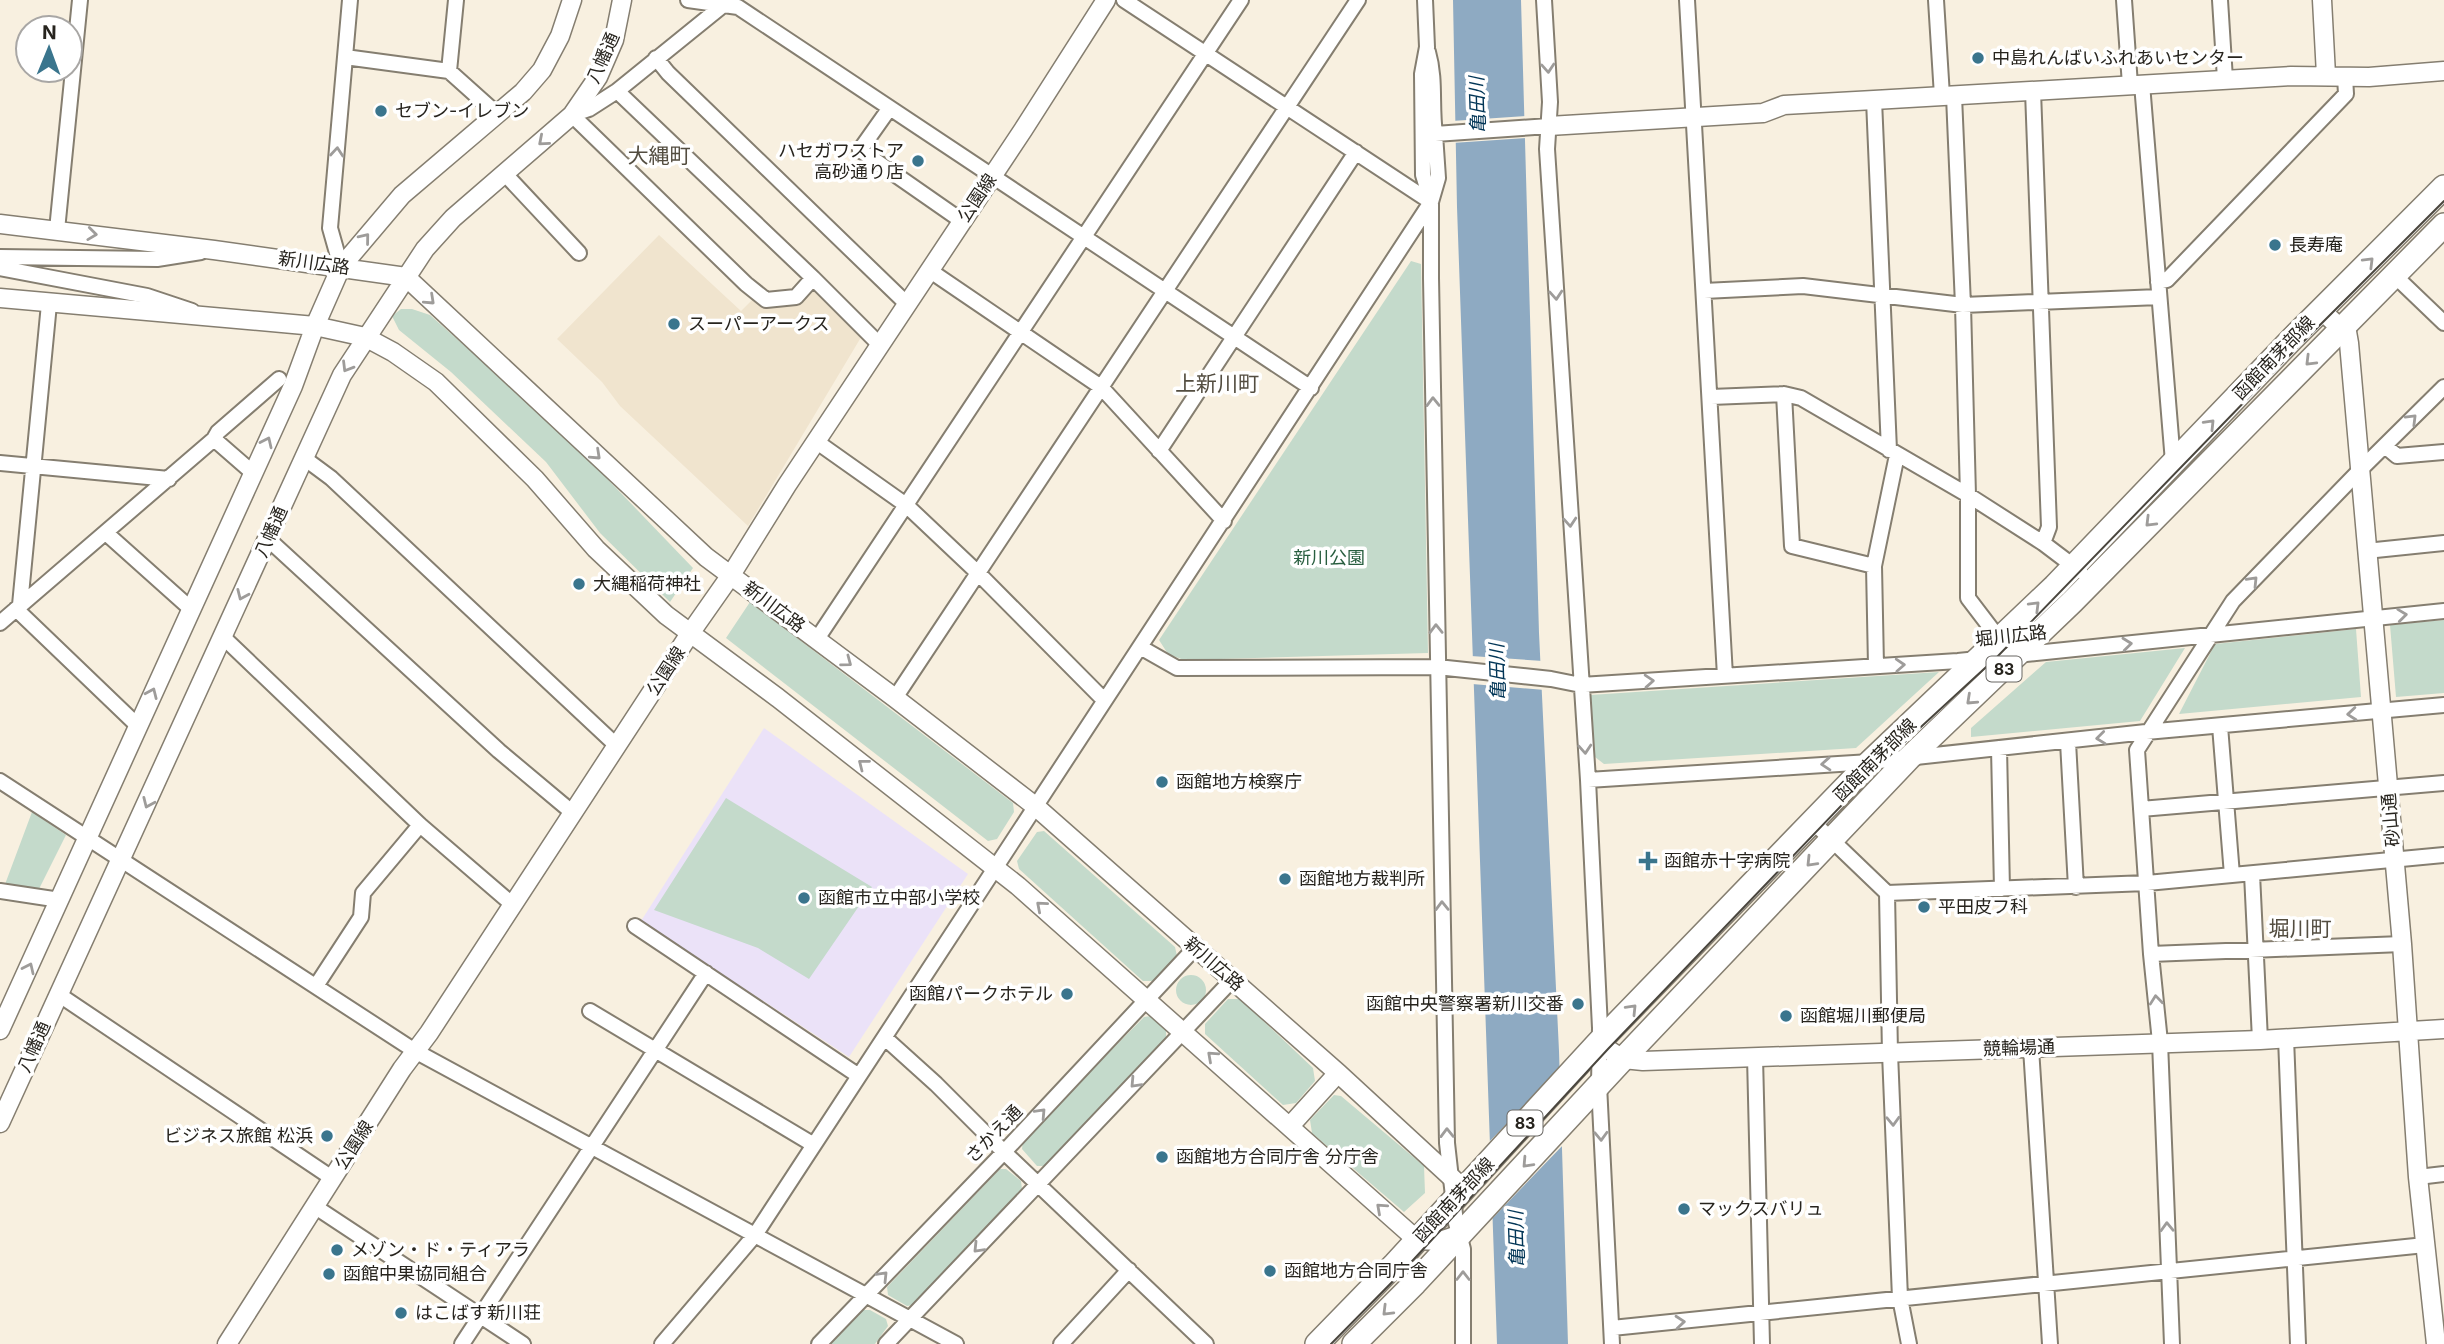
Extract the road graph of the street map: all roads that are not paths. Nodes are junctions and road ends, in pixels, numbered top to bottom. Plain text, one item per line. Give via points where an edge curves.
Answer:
1 (80, 0) edge
2 (350, 0) edge
3 (456, 0) edge
4 (572, 0) edge
5 (622, 0) edge
6 (688, 0) edge
7 (1106, 0) edge
8 (1124, 0) edge
9 (1241, 0) edge
10 (1358, 0) edge
11 (1425, 0) edge
12 (1544, 0) edge
13 (1687, 0) edge
14 (1936, 0) edge
15 (2124, 0) edge
16 (2220, 0) edge
17 (2322, 0) edge
18 (726, 2) edge
19 (1427, 47) junction
20 (1206, 54) junction
21 (345, 57) junction
22 (656, 58) junction
23 (449, 71) junction
24 (2444, 71) edge
25 (2326, 75) junction
26 (2345, 77) junction
27 (2225, 79) junction
28 (2136, 84) junction
29 (2033, 90) junction
30 (617, 91) junction
31 (1948, 96) junction
32 (1874, 100) junction
33 (1287, 106) junction
34 (889, 109) junction
35 (497, 114) junction
36 (572, 115) junction
37 (1694, 117) junction
38 (1549, 127) junction
39 (1442, 133) junction
40 (1356, 152) junction
41 (505, 174) junction
42 (992, 177) junction
43 (2444, 187) edge
44 (1431, 202) junction
45 (962, 221) junction
46 (0, 224) edge
47 (2444, 225) edge
48 (57, 230) junction
49 (1084, 239) junction
50 (214, 250) junction
51 (579, 253) dead end
52 (0, 257) edge
53 (341, 267) junction
54 (0, 268) edge
55 (929, 270) junction
56 (406, 276) junction
57 (2395, 276) junction
58 (813, 278) junction
59 (2158, 282) junction
60 (1704, 291) junction
61 (1164, 293) junction
62 (1883, 296) junction
63 (2159, 297) junction
64 (0, 298) edge
65 (2041, 300) junction
66 (50, 304) junction
67 (907, 304) junction
68 (1963, 304) junction
69 (2320, 310) junction
70 (206, 316) junction
71 (2444, 323) edge
72 (314, 326) junction
73 (2346, 326) junction
74 (1021, 333) junction
75 (365, 337) junction
76 (1233, 338) junction
77 (880, 345) junction
78 (279, 379) dead end
79 (1101, 387) junction
80 (2444, 387) edge
81 (1311, 388) junction
82 (1784, 394) junction
83 (1711, 397) junction
84 (214, 439) junction
85 (817, 442) junction
86 (2385, 446) junction
87 (1159, 450) junction
88 (1892, 452) junction
89 (2444, 452) edge
90 (304, 458) junction
91 (2173, 462) junction
92 (0, 463) edge
93 (34, 466) junction
94 (2360, 470) junction
95 (253, 472) junction
96 (169, 479) junction
97 (1968, 495) junction
98 (906, 505) junction
99 (1224, 521) junction
100 (106, 533) junction
101 (268, 538) junction
102 (2043, 543) junction
103 (2444, 543) edge
104 (2367, 551) junction
105 (1874, 566) junction
106 (2074, 566) junction
107 (978, 573) junction
108 (731, 575) junction
109 (2093, 580) junction
110 (18, 607) junction
111 (191, 609) junction
112 (2444, 611) edge
113 (2372, 620) junction
114 (0, 623) edge
115 (691, 632) junction
116 (2212, 635) junction
117 (223, 637) junction
118 (817, 639) junction
119 (2000, 640) junction
120 (1140, 647) junction
121 (2020, 654) junction
122 (1983, 657) junction
123 (1876, 666) junction
124 (1437, 667) junction
125 (1725, 676) junction
126 (1581, 685) junction
127 (895, 698) junction
128 (1104, 700) junction
129 (2444, 705) edge
130 (2381, 712) junction
131 (138, 726) junction
132 (2220, 726) junction
133 (2146, 732) junction
134 (2068, 742) junction
135 (617, 746) junction
136 (1999, 748) junction
137 (1909, 758) junction
138 (1870, 762) junction
139 (1588, 780) junction
140 (0, 781) edge
141 (2444, 783) edge
142 (2388, 788) junction
143 (2226, 802) junction
144 (1035, 806) junction
145 (2141, 809) junction
146 (573, 813) junction
147 (1813, 822) junction
148 (420, 825) junction
149 (89, 839) junction
150 (1832, 840) junction
151 (2444, 855) edge
152 (121, 859) junction
153 (2394, 860) junction
154 (996, 868) junction
155 (2252, 874) junction
156 (2232, 875) junction
157 (2147, 883) junction
158 (2076, 887) junction
159 (2002, 889) junction
160 (0, 891) edge
161 (1887, 893) junction
162 (60, 900) junction
163 (513, 905) junction
164 (635, 926) dead end
165 (2402, 944) junction
166 (1195, 948) junction
167 (2256, 949) junction
168 (2151, 954) junction
169 (706, 973) junction
170 (1232, 980) junction
171 (316, 986) junction
172 (58, 994) junction
173 (1148, 999) junction
174 (590, 1011) dead end
175 (2444, 1029) edge
176 (0, 1030) edge
177 (1184, 1032) junction
178 (2409, 1032) junction
179 (885, 1038) junction
180 (2286, 1038) junction
181 (2260, 1040) junction
182 (2160, 1042) junction
183 (1598, 1043) junction
184 (2031, 1048) junction
185 (655, 1049) junction
186 (415, 1051) junction
187 (1890, 1053) junction
188 (1755, 1057) junction
189 (1623, 1059) junction
190 (1338, 1073) junction
191 (859, 1076) junction
192 (1599, 1085) junction
193 (0, 1123) edge
194 (1290, 1126) junction
195 (814, 1145) junction
196 (592, 1147) junction
197 (1004, 1152) junction
198 (2444, 1174) edge
199 (2418, 1177) junction
200 (332, 1178) junction
201 (1039, 1184) junction
202 (1456, 1188) junction
203 (314, 1206) junction
204 (1461, 1234) junction
205 (755, 1235) junction
206 (1417, 1240) junction
207 (2426, 1245) junction
208 (2294, 1259) junction
209 (1129, 1270) junction
210 (2169, 1271) junction
211 (2046, 1283) junction
212 (866, 1295) junction
213 (1900, 1298) junction
214 (2438, 1302) edge
215 (1761, 1314) junction
216 (481, 1316) junction
217 (908, 1319) junction
218 (1612, 1328) junction
219 (227, 1344) edge
220 (462, 1344) edge
221 (523, 1344) edge
222 (662, 1344) edge
223 (819, 1344) edge
224 (886, 1344) edge
225 (956, 1344) edge
226 (1061, 1344) edge
227 (1206, 1344) edge
228 (1317, 1344) edge
229 (1354, 1344) edge
230 (1463, 1344) edge
231 (1612, 1344) edge
232 (1762, 1344) edge
233 (1909, 1344) edge
234 (2050, 1344) edge
235 (2172, 1344) edge
236 (2298, 1344) edge
237 (2436, 1344) edge

1 - 48 street
2 - 21 street
3 - 23 street
4 - 35 street via 561,36 542,70
5 - 36 street, 八幡通 via 614,40
6 - 18 street
7 - 42 street, 公園線
8 - 20 street
9 - 20 street
10 - 33 street
11 - 19 street
12 -> 38 street
13 - 37 street
14 - 31 street
15 - 28 street
16 - 27 street
17 - 25 street
18 - 22 street
18 - 34 street
19 - 39 street via 1434,73 1433,108
19 - 44 street via 1422,74 1423,175
20 - 33 street
20 - 49 street
21 - 23 street
53 -> 21 street via 330,228
22 - 30 street
22 - 67 street
23 - 35 street
24 - 26 street
25 - 26 street
25 - 27 street
26 - 59 street via 2346,94 2166,280
27 - 28 street
28 - 29 street
28 - 59 street
29 - 31 street
29 - 65 street
30 - 36 street
30 - 58 street
31 - 32 street
31 - 68 street
32 - 37 street
32 - 62 street
33 - 40 street
33 - 61 street
34 - 42 street
34 - 45 street via 860,150
53 -> 35 street via 402,195
36 -> 41 street, 八幡通
36 - 58 street via 766,300 796,297
37 - 38 street
37 - 60 street
38 - 39 street
38 -> 126 street
39 - 44 street
40 - 44 street
40 - 76 street
41 - 51 street
41 - 56 street, 八幡通 via 453,218
42 - 45 street, 公園線
42 - 49 street
69 -> 43 main road, 函館南茅部線 / 83
44 - 81 street
124 -> 44 street
45 - 55 street, 公園線
46 - 48 street, 新川広路
47 - 57 main road, 83
48 -> 50 street, 新川広路
49 - 61 street
49 - 74 street
50 - 52 street via 157,259
50 - 53 street, 新川広路
53 - 56 street, 新川広路
53 - 72 street
54 - 70 street via 147,296
55 - 67 street, 公園線
55 - 74 street
56 - 75 street, 八幡通
56 -> 108 street, 新川広路 via 706,558
57 - 71 street
57 - 73 main road, 83
58 - 77 street
59 - 63 street
60 - 62 street via 1803,286
60 - 83 street
61 - 76 street
61 - 79 street
62 - 68 street
62 - 88 street
63 - 65 street
63 - 91 street
64 - 66 street
65 - 68 street
65 - 102 street via 2049,527
66 - 70 street
66 - 93 street
67 - 77 street, 公園線
68 - 97 street
69 - 73 street via 2334,323
91 -> 69 main road, 函館南茅部線 / 83
70 - 72 street
72 - 75 street
95 -> 72 street via 293,386
73 - 94 street, 砂山通
73 -> 109 main road, 83
74 - 79 street
74 - 98 street
75 -> 90 street, 八幡通
75 - 115 street via 436,382 535,479 596,549 666,615
76 - 81 street
76 - 87 street
77 - 85 street, 公園線
78 - 84 street
79 - 87 street
79 - 107 street
86 -> 80 street
81 - 99 street
82 - 83 street
82 - 88 street via 1801,397
82 - 105 street via 1792,546
83 - 125 street
84 - 95 street
84 - 96 street
85 - 98 street
85 - 108 street, 公園線
86 - 89 street via 2397,456
86 - 94 street
87 - 99 street
88 - 97 street
88 - 105 street
90 - 101 street, 八幡通
90 - 135 street via 331,478
91 - 106 main road, 函館南茅部線 / 83
92 - 93 street
93 - 96 street
93 - 110 street
94 - 104 street, 砂山通
116 -> 94 street via 2233,601
95 - 111 street
96 - 100 street
97 - 102 street
97 - 119 street via 1968,598
98 - 107 street
98 - 118 street
99 - 120 street
100 - 110 street
100 - 111 street
101 -> 117 street, 八幡通
101 - 146 street via 499,751
102 - 106 street
103 - 104 street
104 - 113 street, 砂山通
105 - 123 street
106 - 109 street
119 -> 106 main road, 函館南茅部線 / 83
107 - 127 street
107 - 128 street
108 - 115 street, 公園線
108 - 118 street, 新川広路
109 - 121 main road, 83
110 - 114 street
110 - 131 street
131 -> 111 street
113 -> 112 street, 堀川広路
113 - 116 street, 堀川広路
113 - 130 street, 砂山通
115 - 135 street, 公園線
154 -> 115 street
121 -> 116 street, 堀川広路
116 - 133 street
117 - 148 street
117 -> 152 street, 八幡通
118 -> 127 street, 新川広路
119 - 122 main road, 函館南茅部線 / 83
120 - 124 street, 堀川広路 via 1177,668
120 - 128 street
121 - 122 street, 堀川広路
121 -> 137 main road, 83
123 -> 122 street, 堀川広路
122 - 138 main road, 函館南茅部線 / 83
123 - 125 street, 堀川広路
124 - 126 street, 堀川広路
202 -> 124 street
126 -> 125 street, 堀川広路
126 -> 139 street
127 - 144 street, 新川広路
128 - 144 street
129 - 130 street
130 -> 132 street
130 - 142 street, 砂山通
131 - 149 street
132 - 133 street
132 - 143 street
133 -> 134 street
133 - 145 street via 2137,750
134 - 136 street
134 - 158 street
135 - 146 street, 公園線
136 - 137 street
136 - 159 street
137 - 138 street
137 - 150 main road, 83
138 -> 139 street
138 - 147 main road, 函館南茅部線 / 83
139 - 183 street
140 - 149 street
141 - 142 street
142 - 143 street
142 - 153 street, 砂山通
143 - 145 street
143 - 156 street
144 - 154 street
144 - 166 street, 新川広路
145 - 157 street
146 - 163 street, 公園線
147 - 150 street
183 -> 147 main road, 函館南茅部線 / 83
148 - 163 street
148 - 171 street via 363,893 361,917
149 - 152 street
149 - 162 street
150 - 161 street
150 -> 189 main road, 83
151 - 153 street
152 - 171 street
152 - 172 street, 八幡通
153 - 155 street
153 - 165 street, 砂山通
173 -> 154 street
154 - 179 street
155 - 156 street
155 - 167 street
156 - 157 street
157 - 158 street
157 - 168 street
158 - 159 street
159 - 161 street
160 - 162 street
161 - 187 street
176 -> 162 street
163 - 186 street, 公園線
164 - 169 street
165 - 167 street
165 - 178 street, 砂山通
166 - 170 street, 新川広路
166 - 173 street, さかえ通
167 - 168 street
167 - 181 street
182 -> 168 street
169 - 185 street
169 - 191 street
170 - 177 street
170 - 190 street, 新川広路
171 - 186 street
172 - 193 street, 八幡通
172 - 200 street
173 - 177 street
197 -> 173 street, さかえ通
174 - 185 street
175 - 178 street, 競輪場通
194 -> 177 street
177 -> 201 street
178 - 180 street, 競輪場通
178 - 199 street, 砂山通
179 - 191 street
179 - 197 street
180 - 181 street, 競輪場通
180 - 208 street
181 - 182 street, 競輪場通
182 - 184 street, 競輪場通
210 -> 182 street
183 - 189 street
183 - 192 street
183 - 202 main road, 函館南茅部線 / 83 via 1482,1170
184 - 187 street, 競輪場通
184 - 211 street
185 - 195 street
185 - 196 street
186 - 196 street
186 - 200 street, 公園線
187 - 188 street, 競輪場通
187 -> 213 street
188 - 189 street, 競輪場通
188 - 215 street
189 - 192 main road, 83
190 - 194 street
190 - 202 street, 新川広路
191 - 195 street
192 -> 204 main road, 函館南茅部線 / 83
192 -> 218 street
206 -> 194 street
195 - 205 street
196 - 205 street
196 - 216 street
197 - 201 street
212 -> 197 street, さかえ通
198 - 199 street
199 - 207 street, 砂山通
200 - 203 street, 公園線
201 - 209 street
201 -> 217 street
202 - 204 street via 1456,1223
202 - 206 main road, 函館南茅部線 / 83
203 - 216 street
203 - 219 street, 公園線
204 - 206 street via 1440,1241
204 -> 229 main road, 函館南茅部線 / 83
230 -> 204 street
205 - 212 street
205 - 222 street
206 - 228 main road, 函館南茅部線 / 83
207 - 208 street
207 - 214 street, 砂山通
208 - 210 street
208 - 236 street
209 - 226 street
209 - 227 street
210 - 211 street
210 - 235 street
211 - 213 street
211 - 234 street
212 - 217 street
212 - 223 street, さかえ通
213 - 215 street
213 - 233 street
214 - 237 street, 砂山通
218 -> 215 street
215 - 232 street
216 - 220 street
216 - 221 street
217 - 224 street
217 - 225 street
218 - 231 street

